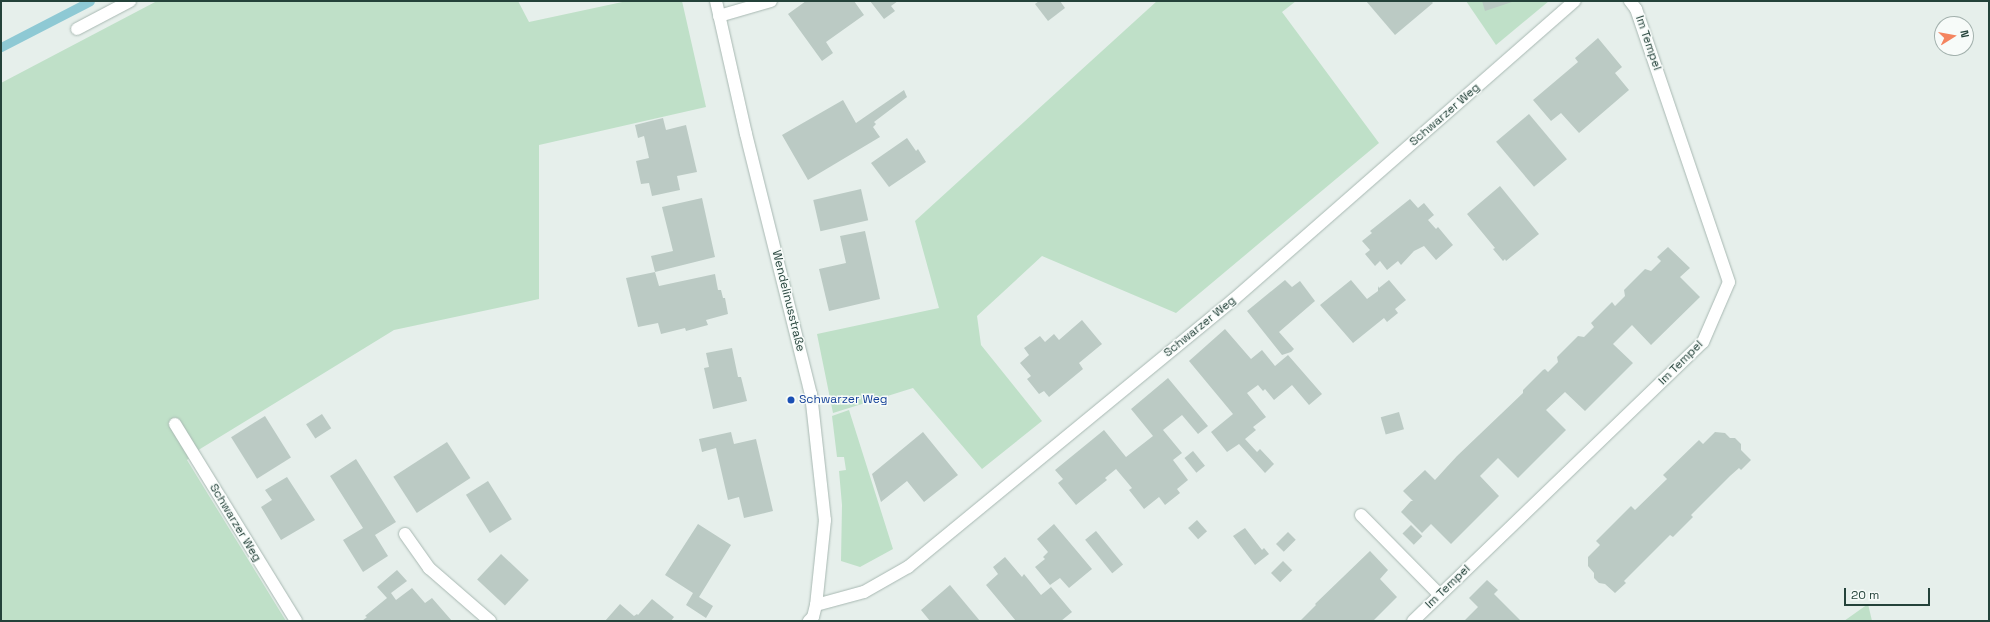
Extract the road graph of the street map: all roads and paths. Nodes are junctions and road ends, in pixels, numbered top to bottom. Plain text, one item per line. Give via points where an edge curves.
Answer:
1 (130, 1) edge
2 (716, 1) edge
3 (771, 1) edge
4 (1575, 1) edge
5 (1630, 1) edge
6 (719, 16) junction
7 (77, 29) dead end
8 (175, 424) dead end
9 (1361, 515) dead end
10 (405, 534) dead end
11 (1440, 595) junction
12 (816, 605) junction
13 (1414, 620) edge
14 (296, 621) edge
15 (490, 621) edge
16 (809, 621) edge

1 - 7 street
2 - 6 street, Wendelinusstraße
3 - 6 street
4 - 12 street, Schwarzer Weg via 1233,300 908,567 864,592
5 - 11 street, Im Tempel via 1636,10 1729,282 1703,342
6 - 12 street, Wendelinusstraße via 811,394 825,520
8 - 14 street, Schwarzer Weg
9 - 11 street
10 - 15 street via 429,568
11 - 13 street, Im Tempel
12 - 16 street

